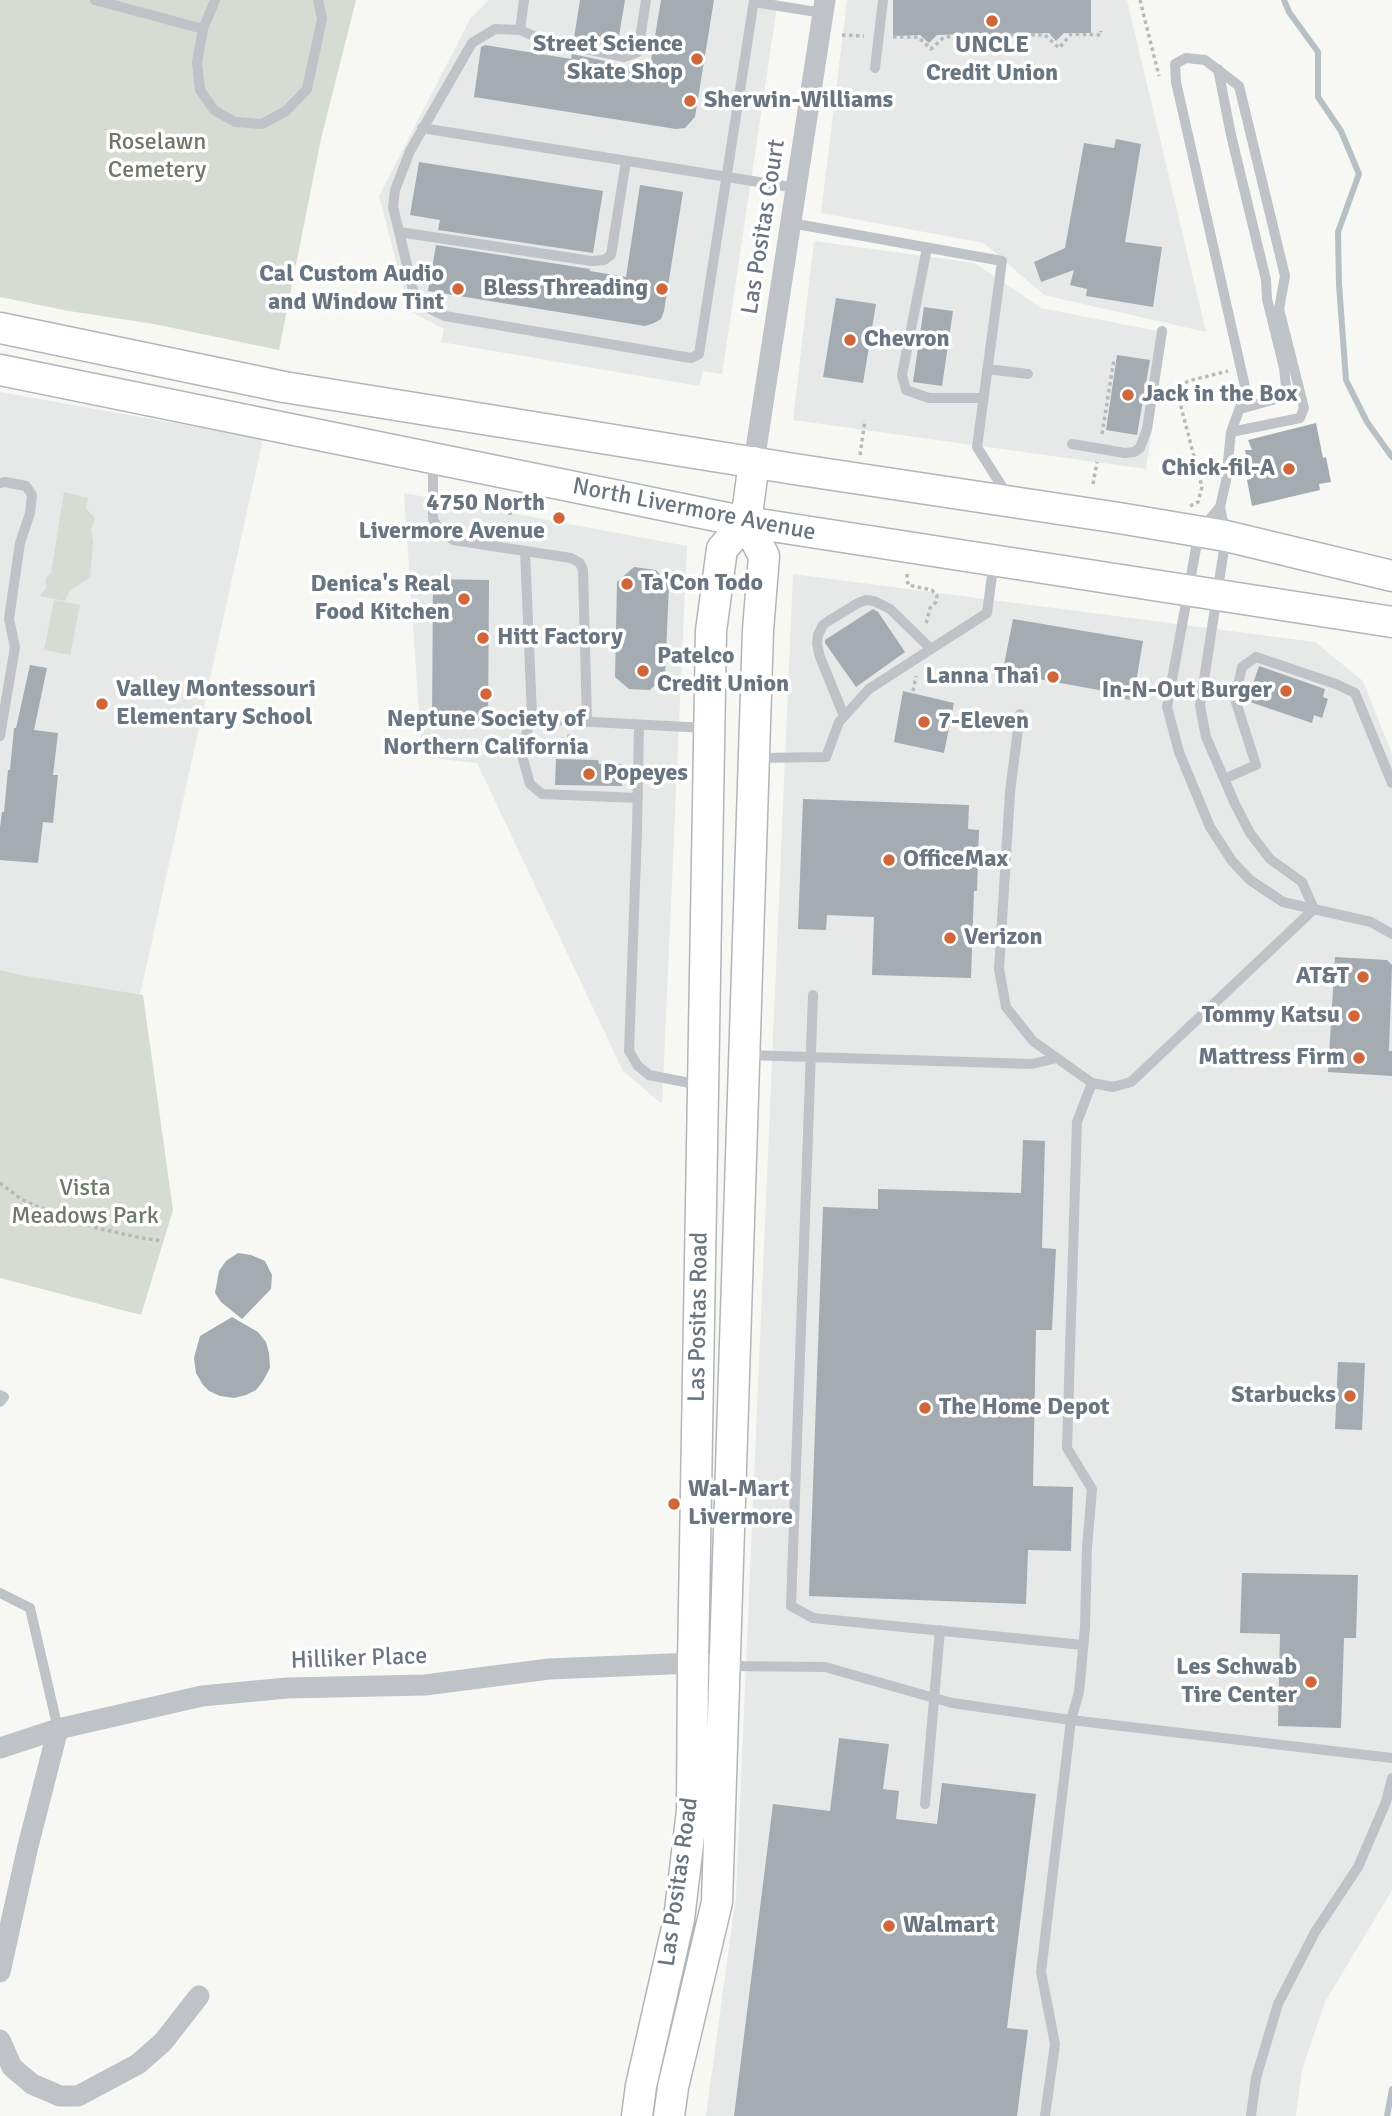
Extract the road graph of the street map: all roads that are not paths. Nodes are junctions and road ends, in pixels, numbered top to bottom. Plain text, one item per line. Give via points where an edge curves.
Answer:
1 (95, 0) edge
2 (215, 0) edge
3 (318, 0) edge
4 (524, 0) edge
5 (646, 0) edge
6 (883, 0) edge
7 (754, 1) edge
8 (824, 7) edge
9 (202, 29) junction
10 (520, 30) junction
11 (875, 68) dead end
12 (1218, 69) junction
13 (422, 128) junction
14 (626, 161) junction
15 (726, 178) junction
16 (796, 188) junction
17 (791, 223) junction
18 (399, 232) junction
19 (927, 248) junction
20 (0, 328) edge
21 (1162, 331) dead end
22 (987, 369) junction
23 (0, 370) edge
24 (1028, 374) dead end
25 (984, 398) junction
26 (1240, 409) junction
27 (1231, 432) junction
28 (1073, 444) dead end
29 (433, 459) junction
30 (754, 462) junction
31 (0, 483) edge
32 (1012, 501) junction
33 (1220, 507) junction
34 (746, 522) junction
35 (1203, 526) junction
36 (525, 551) junction
37 (994, 561) junction
38 (1389, 575) edge
39 (1203, 593) junction
40 (5, 619) edge
41 (1392, 622) edge
42 (931, 649) junction
43 (532, 715) junction
44 (1020, 715) dead end
45 (844, 716) junction
46 (587, 722) junction
47 (639, 724) junction
48 (709, 728) junction
49 (0, 736) edge
50 (754, 758) junction
51 (1224, 779) junction
52 (1392, 783) edge
53 (638, 798) junction
54 (1314, 909) junction
55 (1392, 934) edge
56 (813, 995) dead end
57 (745, 1055) junction
58 (811, 1058) junction
59 (1057, 1058) junction
60 (1091, 1083) junction
61 (703, 1086) junction
62 (0, 1395) edge
63 (0, 1402) edge
64 (0, 1593) edge
65 (940, 1630) junction
66 (1083, 1645) junction
67 (693, 1663) junction
68 (725, 1666) junction
69 (935, 1699) junction
70 (1071, 1720) junction
71 (58, 1729) junction
72 (0, 1748) edge
73 (1392, 1758) edge
74 (1392, 1778) edge
75 (925, 1804) dead end
76 (0, 1972) edge
77 (199, 1996) dead end
78 (2, 2048) edge
79 (637, 2116) edge
80 (670, 2116) edge
81 (1045, 2116) edge
82 (1251, 2116) edge

1 - 9 lane
2 - 9 lane
3 - 9 lane via 322,19 307,89 286,111 262,124 235,122 214,110 200,90 197,62
4 - 10 lane
5 - 10 lane via 638,52 624,57 543,40
6 - 11 lane
7 - 8 lane
7 - 15 lane
8 - 16 street, Las Positas Court
10 - 13 lane via 495,29 472,43
12 - 26 lane via 1287,396
12 - 26 lane via 1205,60 1186,58 1175,64 1246,391
12 - 27 lane via 1239,86 1285,276 1279,309 1304,408 1300,418
13 - 14 lane
13 - 18 lane via 395,190 393,207
14 - 15 lane
14 - 18 lane via 611,255 604,260
15 - 16 lane
15 - 18 lane via 699,354 691,358 445,316 415,298
16 - 17 street, Las Positas Court
17 - 19 lane
17 - 30 street, Las Positas Court
19 - 22 lane via 1002,261
19 - 25 lane via 902,375 906,390 929,398
20 - 30 main road via 284,387
21 - 28 lane via 1140,448 1125,453
22 - 24 lane
22 - 25 lane
23 - 29 main road, North Livermore Avenue
25 - 32 lane via 977,447
26 - 27 lane
27 - 33 lane
29 - 34 main road, North Livermore Avenue
29 - 36 lane via 433,519 437,526 453,540
30 - 32 main road
30 - 34 main road
31 - 40 lane via 26,486 32,495
32 - 35 main road
33 - 35 lane
33 - 35 lane
34 - 37 main road, North Livermore Avenue
34 - 48 main road, Las Positas Road via 722,549 710,631
34 - 50 main road, Las Positas Road via 765,556
35 - 38 main road
35 - 39 lane
35 - 39 lane
36 - 43 lane
36 - 46 lane via 572,558 583,570
37 - 39 main road, North Livermore Avenue
37 - 42 lane via 987,612
39 - 41 main road, North Livermore Avenue
39 - 51 lane via 1206,658 1200,706 1206,737
39 - 54 lane via 1167,707 1179,752 1210,827 1233,861 1250,880 1283,902
40 - 49 lane via 15,646
42 - 45 lane via 869,689
42 - 45 lane via 890,609 874,601 858,603 823,625 817,644 820,657
43 - 46 lane via 535,719
43 - 53 lane via 521,752 530,784 542,794
44 - 59 lane via 1010,792 999,969 1006,1007 1033,1041
45 - 50 lane via 826,757
46 - 47 lane
47 - 48 lane
47 - 53 lane
48 - 61 main road, Las Positas Road
50 - 57 main road, Las Positas Road
51 - 52 lane via 1256,765 1235,699 1242,667 1256,657 1355,693
51 - 54 lane via 1250,833 1270,859 1302,882
53 - 61 lane via 629,1051 649,1075
54 - 55 lane via 1371,922
54 - 60 lane via 1132,1082 1113,1087
56 - 58 lane
57 - 58 lane
57 - 68 main road, Las Positas Road
58 - 59 lane via 1032,1064
58 - 65 lane via 791,1606 813,1618
59 - 60 lane
60 - 66 lane via 1077,1122 1068,1448 1092,1489
61 - 67 main road, Las Positas Road
62 - 63 lane via 4,1397
64 - 71 lane via 30,1608
65 - 66 lane
65 - 69 lane
66 - 70 lane
67 - 68 street, Hilliker Place
67 - 71 street, Hilliker Place via 549,1669 425,1685 287,1688 202,1696
67 - 79 main road, Las Positas Road via 692,1811 679,1919
68 - 69 lane via 825,1667
68 - 80 main road, Las Positas Road via 717,1902
69 - 70 lane
69 - 75 lane
70 - 73 lane
70 - 81 lane via 1041,1972 1055,2044
71 - 72 street, Hilliker Place
71 - 76 street
74 - 82 lane via 1358,1867 1315,1932 1278,2004 1256,2078
77 - 78 street via 163,2042 138,2064 78,2096 60,2096 32,2084 12,2067

